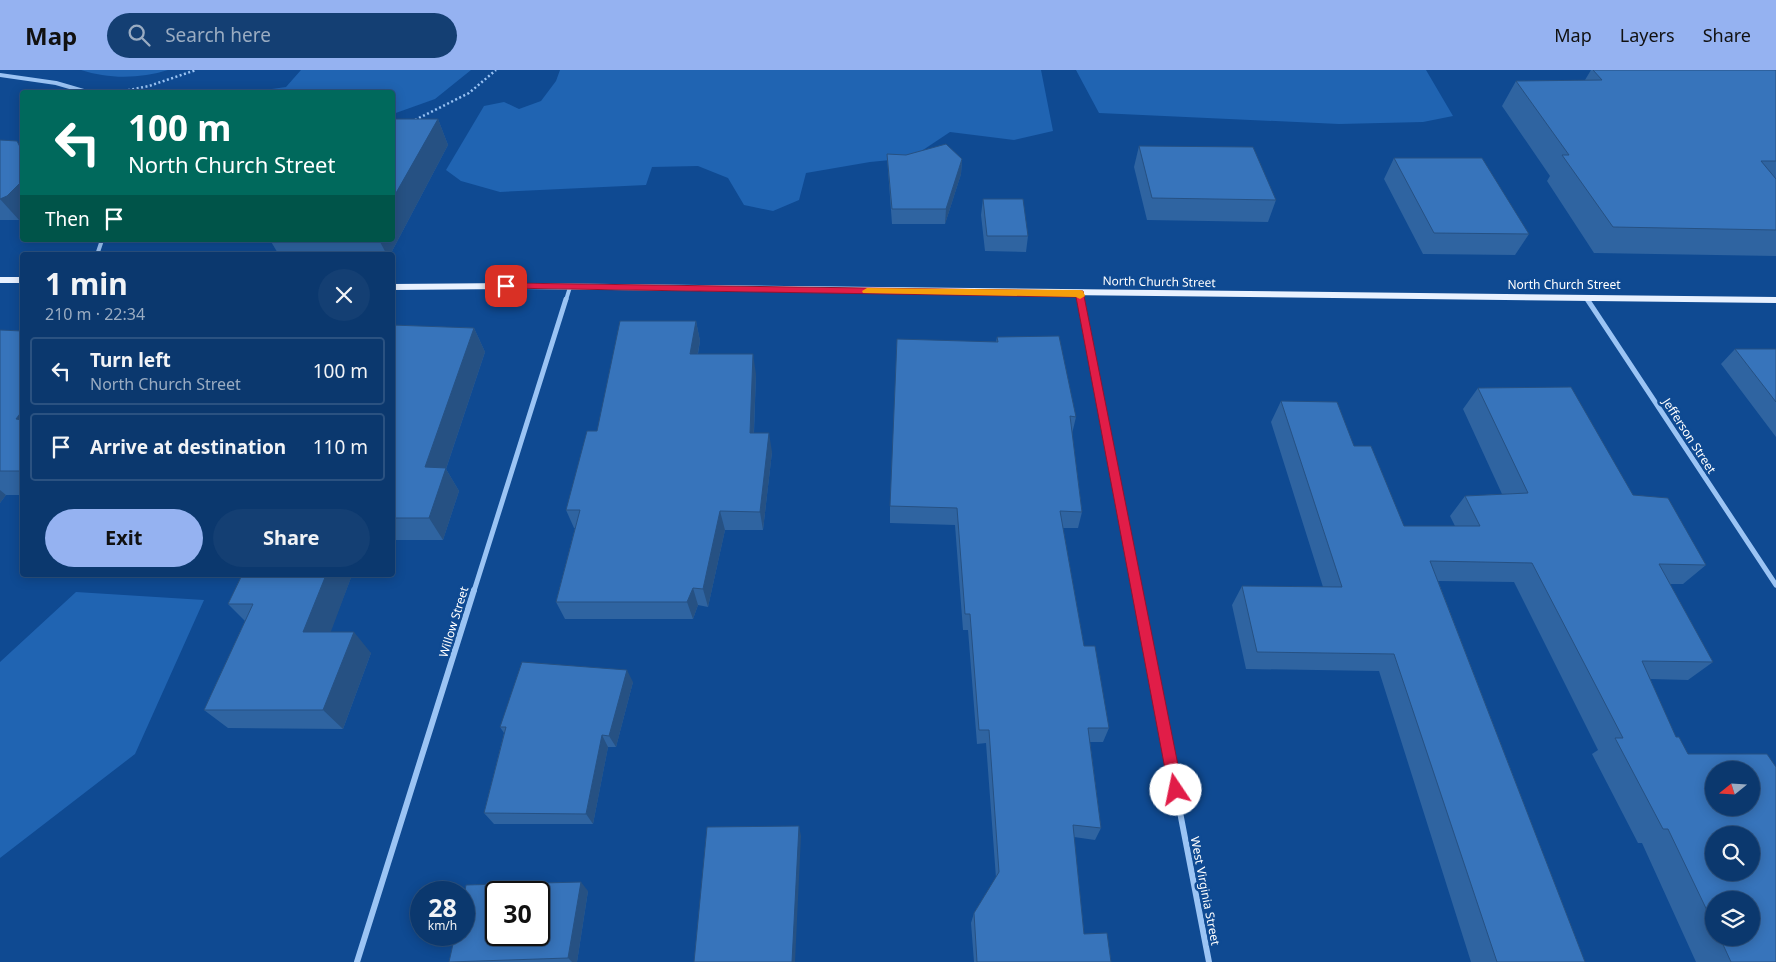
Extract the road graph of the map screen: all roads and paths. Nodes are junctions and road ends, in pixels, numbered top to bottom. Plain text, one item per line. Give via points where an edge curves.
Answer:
1 (196, 70) edge
2 (496, 70) edge
3 (0, 75) edge
4 (82, 90) edge
5 (129, 90) edge
6 (412, 122) edge
7 (0, 280) edge
8 (20, 280) edge
9 (395, 286) edge
10 (570, 287) junction
11 (1080, 294) junction
12 (1586, 297) junction
13 (1776, 300) edge
14 (1776, 585) edge
15 (357, 962) edge
16 (1209, 962) edge

1 - 5 path
2 - 6 path via 485,82
3 - 4 street
7 - 8 main road
9 - 10 main road, North Church Street
10 - 11 main road, North Church Street
10 - 15 street, Willow Street
11 - 12 main road, North Church Street
11 - 16 street, West Virginia Street
12 - 13 main road, North Church Street
12 - 14 street, Jefferson Street

